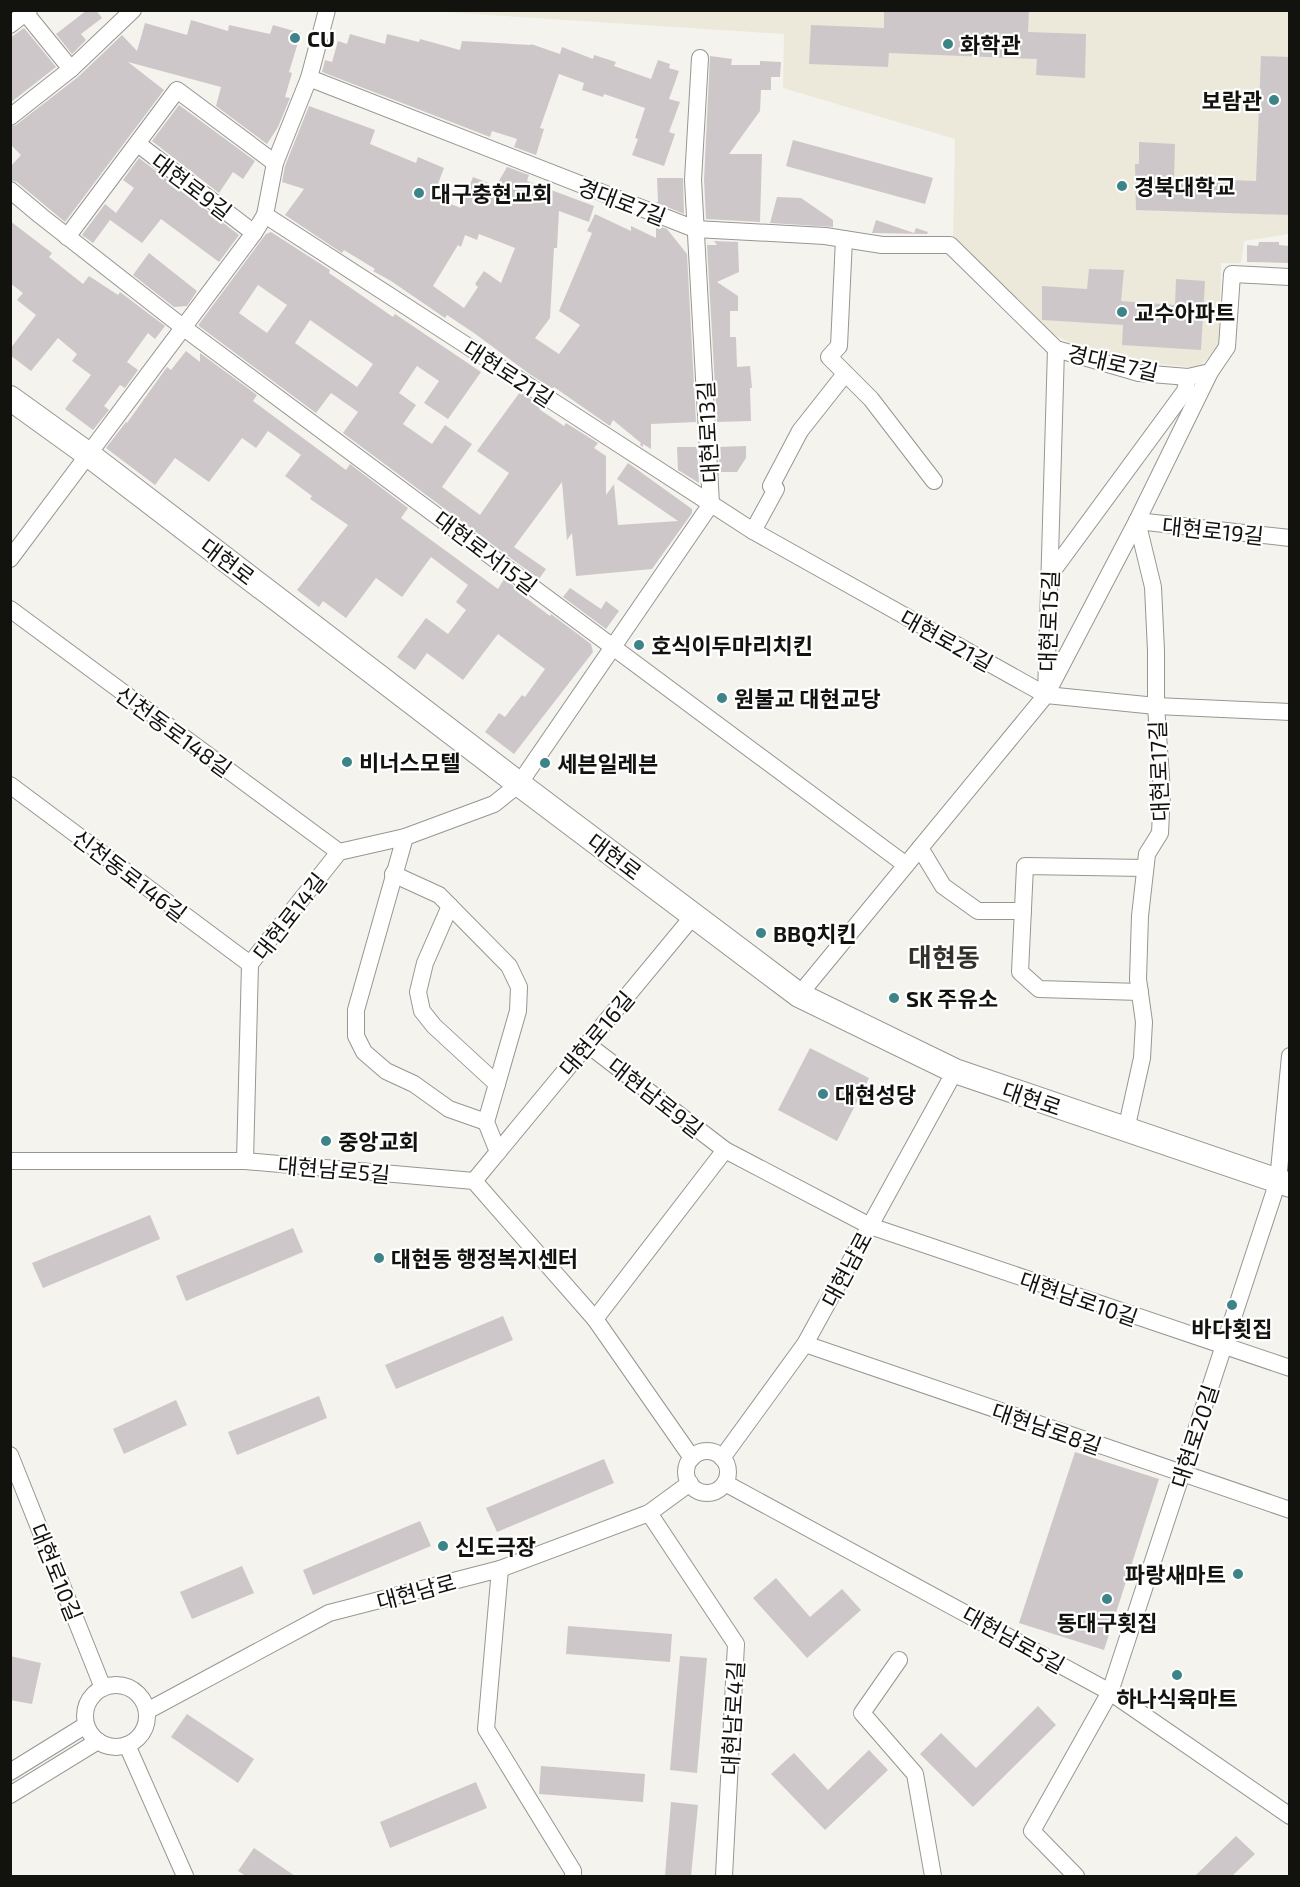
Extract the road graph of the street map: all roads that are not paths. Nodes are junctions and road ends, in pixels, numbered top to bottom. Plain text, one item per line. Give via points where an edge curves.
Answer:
1 (133, 10) edge
2 (327, 10) edge
3 (26, 11) edge
4 (10, 25) edge
5 (700, 58) dead end
6 (71, 69) junction
7 (309, 78) junction
8 (10, 117) edge
9 (138, 144) junction
10 (275, 163) junction
11 (10, 190) edge
12 (265, 215) junction
13 (695, 229) junction
14 (254, 233) junction
15 (67, 237) junction
16 (844, 239) junction
17 (1290, 277) edge
18 (184, 328) junction
19 (1056, 349) junction
20 (1210, 372) junction
21 (845, 374) junction
22 (1188, 377) junction
23 (10, 398) edge
24 (89, 455) junction
25 (934, 481) dead end
26 (711, 504) junction
27 (1137, 521) junction
28 (753, 531) junction
29 (1290, 538) edge
30 (10, 559) edge
31 (1050, 576) junction
32 (10, 609) edge
33 (612, 646) junction
34 (1046, 695) junction
35 (1156, 706) junction
36 (1290, 712) edge
37 (519, 784) junction
38 (10, 785) edge
39 (405, 837) junction
40 (920, 848) junction
41 (339, 852) junction
42 (906, 865) junction
43 (1145, 868) junction
44 (393, 874) junction
45 (450, 906) junction
46 (1023, 911) junction
47 (694, 915) junction
48 (250, 964) junction
49 (1140, 992) junction
50 (799, 995) junction
51 (587, 1044) junction
52 (1290, 1056) edge
53 (955, 1071) junction
54 (497, 1084) junction
55 (486, 1122) junction
56 (1126, 1130) junction
57 (725, 1150) junction
58 (498, 1152) junction
59 (10, 1161) edge
60 (245, 1161) junction
61 (474, 1181) junction
62 (1284, 1183) edge
63 (870, 1226) junction
64 (596, 1319) junction
65 (805, 1344) junction
66 (1223, 1347) junction
67 (1290, 1368) edge
68 (10, 1455) edge
69 (692, 1458) junction
70 (722, 1458) junction
71 (1182, 1474) junction
72 (690, 1483) junction
73 (725, 1483) junction
74 (1290, 1510) edge
75 (649, 1514) junction
76 (500, 1569) junction
77 (899, 1660) dead end
78 (104, 1688) junction
79 (1110, 1692) junction
80 (147, 1711) junction
81 (86, 1725) junction
82 (98, 1741) junction
83 (127, 1744) junction
84 (10, 1772) edge
85 (10, 1795) edge
86 (1290, 1816) edge
87 (185, 1876) edge
88 (573, 1876) edge
89 (724, 1876) edge
90 (933, 1876) edge
91 (1076, 1876) edge

1 - 6 street
2 - 7 street, 대현로9길
3 - 4 street
3 - 6 street
5 - 13 street, 대현로13길 via 693,180
6 - 8 street
7 - 10 street, 대현로9길
7 - 13 street, 경대로7길
9 - 10 street, 대현로9길 via 177,90
9 - 14 street, 대현로9길
9 - 15 street
10 - 12 street, 대현로9길
11 - 15 street, 대현로서15길
12 - 14 street, 대현로9길
12 - 26 street, 대현로21길
13 - 16 street, 경대로7길
13 - 26 street, 대현로13길
14 - 18 street, 대현로9길
15 - 18 street, 대현로서15길
16 - 19 street, 경대로7길 via 882,245 950,245
16 - 21 street via 838,346 829,357
17 - 20 street via 1232,274 1227,347
18 - 24 street, 대현로9길
18 - 33 street, 대현로서15길
19 - 22 street, 경대로7길 via 1139,373
19 - 31 street, 대현로15길
20 - 22 street, 경대로7길
20 - 27 street
21 - 25 street via 871,399
21 - 28 street via 800,431
22 - 31 street via 1185,391
23 - 24 main road, 대현로
24 - 30 street
24 - 37 main road, 대현로
26 - 28 street, 대현로21길
26 - 33 street, 대현로13길
27 - 29 street, 대현로19길
27 - 34 street
27 - 35 street via 1153,587
28 - 34 street, 대현로21길
31 - 34 street, 대현로15길
32 - 41 street, 신천동로148길
33 - 37 street, 대현로13길
33 - 42 street, 대현로서15길
34 - 35 street, 대현로21길
34 - 40 street, 대현로15길
35 - 36 street, 대현로21길
35 - 43 street, 대현로17길 via 1162,792 1160,833 1147,854
37 - 39 street, 대현로14길 via 494,804
37 - 47 main road, 대현로
38 - 48 street, 신천동로146길
39 - 41 street, 대현로14길
39 - 44 street
40 - 42 street, 대현로15길
40 - 46 street via 943,886 978,911
41 - 48 street, 대현로14길
42 - 50 street, 대현로15길
43 - 46 street via 1025,866
43 - 49 street, 대현로17길 via 1140,916
44 - 45 street via 439,895
44 - 55 street via 356,1010 356,1036 364,1052 386,1071 414,1084 449,1109
45 - 54 street via 509,966 519,987 518,1011
45 - 54 street via 425,963 418,992 422,1011
46 - 49 street via 1020,972 1039,989
47 - 50 main road, 대현로
47 - 51 street, 대현로16길
48 - 60 street, 대현로14길
49 - 56 street, 대현로17길 via 1144,1022 1142,1058
50 - 53 main road, 대현로
51 - 57 street, 대현남로9길
51 - 58 street, 대현로16길
52 - 62 street
53 - 56 main road, 대현로
53 - 63 street, 대현남로
54 - 55 street
55 - 58 street
56 - 62 main road, 대현로
57 - 63 street, 대현남로9길
57 - 64 street, 대현남로9길
58 - 61 street, 대현로16길
59 - 60 street, 대현남로5길
60 - 61 street, 대현남로5길
61 - 64 street
62 - 66 street, 대현로20길
63 - 65 street, 대현남로
63 - 66 street, 대현남로10길
64 - 69 street
65 - 70 street, 대현남로
65 - 71 street, 대현남로8길
66 - 67 street, 대현남로10길
66 - 71 street, 대현로20길
68 - 78 street, 대현로10길
69 - 70 street via 710,1452
69 - 72 street via 687,1470
70 - 73 street via 728,1470
71 - 74 street, 대현남로8길
71 - 79 street, 대현로20길
72 - 73 street via 708,1493
72 - 75 street, 대현남로
73 - 79 street, 대현남로5길
75 - 76 street, 대현남로
75 - 89 street, 대현남로4길 via 736,1644
76 - 80 street, 대현남로 via 329,1613
76 - 88 street via 486,1729
77 - 90 street via 862,1713 915,1774
78 - 80 street via 129,1688 137,1693
78 - 81 street via 91,1696 86,1705
79 - 86 street, 대현남로5길
79 - 91 street, 대현로20길 via 1032,1831
80 - 83 street via 143,1731
81 - 82 street
81 - 84 street
82 - 83 street via 107,1746
82 - 85 street
83 - 87 street

